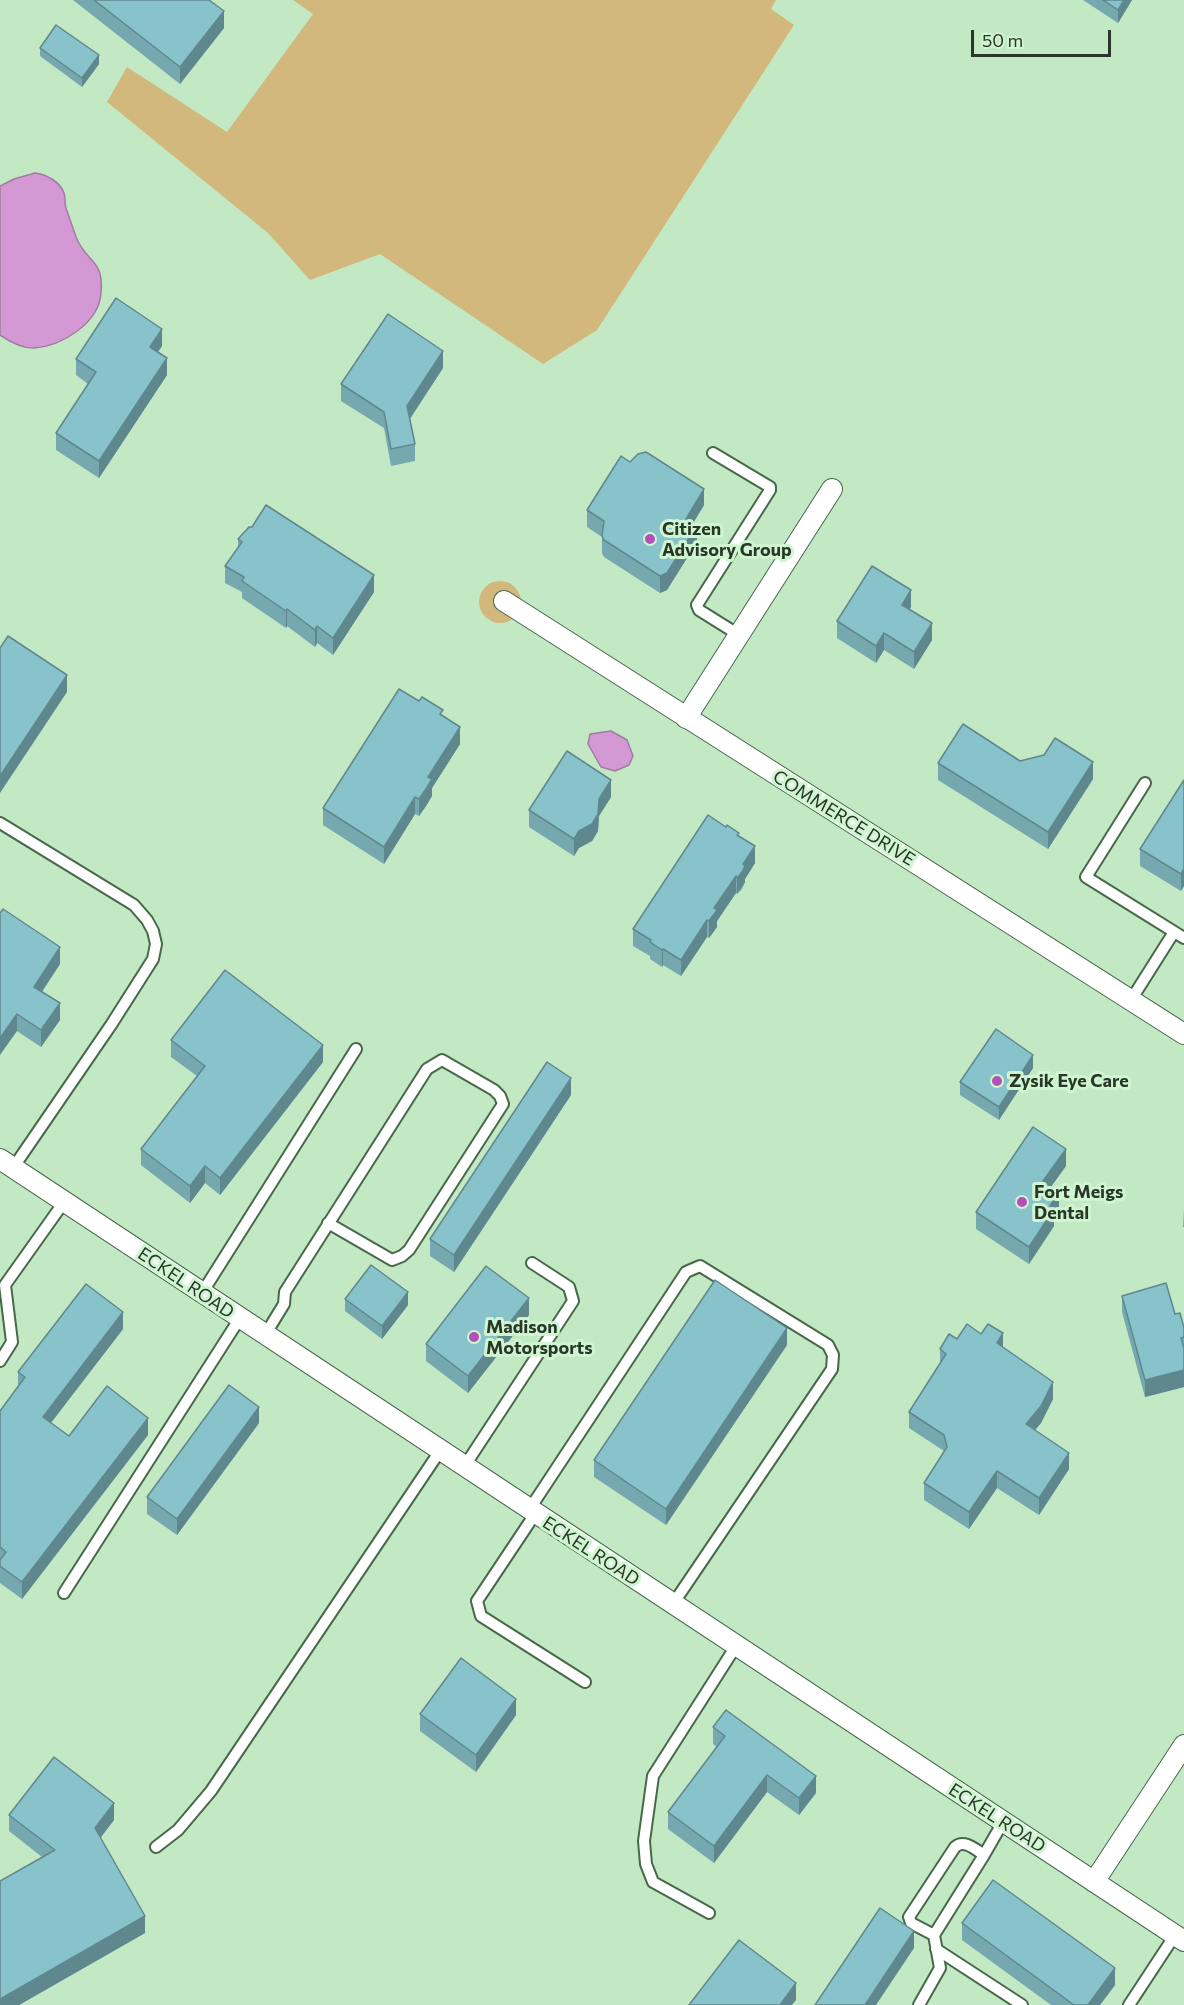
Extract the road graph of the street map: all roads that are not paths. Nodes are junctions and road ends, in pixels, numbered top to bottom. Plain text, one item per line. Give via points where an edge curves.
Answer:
1 (713, 453) dead end
2 (832, 489) dead end
3 (504, 601) dead end
4 (739, 635) junction
5 (686, 718) junction
6 (1145, 783) dead end
7 (0, 823) edge
8 (1174, 932) junction
9 (1184, 938) edge
10 (1131, 1000) junction
11 (1184, 1034) edge
12 (356, 1049) dead end
13 (7, 1164) edge
14 (64, 1202) junction
15 (328, 1223) junction
16 (532, 1263) dead end
17 (201, 1293) junction
18 (240, 1318) junction
19 (265, 1335) junction
20 (0, 1361) edge
21 (440, 1451) junction
22 (464, 1467) junction
23 (532, 1512) junction
24 (64, 1593) dead end
25 (673, 1604) junction
26 (736, 1646) junction
27 (585, 1682) dead end
28 (1184, 1745) edge
29 (1003, 1822) junction
30 (156, 1847) dead end
31 (984, 1855) junction
32 (1095, 1882) junction
33 (709, 1913) dead end
34 (934, 1935) junction
35 (1180, 1938) edge
36 (936, 1949) junction
37 (919, 2005) edge
38 (1022, 2005) edge
39 (1129, 2005) edge

1 - 4 lane via 770,487 697,604 699,610
2 - 4 street
3 - 5 street, COMMERCE DRIVE
4 - 5 street
5 - 10 street, COMMERCE DRIVE
6 - 8 lane via 1086,877
7 - 13 lane via 134,905 147,920 156,944 153,959 123,1006
8 - 9 lane
8 - 10 lane
10 - 11 street, COMMERCE DRIVE
12 - 17 lane
13 - 14 street, ECKEL ROAD
14 - 17 street, ECKEL ROAD
14 - 20 lane via 5,1285 12,1342
15 - 15 lane via 427,1070 442,1060 500,1096 503,1104 402,1256 392,1260
15 - 19 lane via 285,1292 284,1304
16 - 22 lane via 569,1287 573,1301
17 - 18 street, ECKEL ROAD
18 - 19 street, ECKEL ROAD
18 - 24 lane
19 - 21 street, ECKEL ROAD
21 - 22 street, ECKEL ROAD
21 - 30 lane via 212,1791 178,1830
22 - 23 street, ECKEL ROAD
23 - 25 street, ECKEL ROAD
23 - 25 lane via 686,1272 700,1266 828,1345 833,1355 832,1369
23 - 27 lane via 477,1601 478,1609 481,1616
25 - 26 street, ECKEL ROAD
26 - 29 street, ECKEL ROAD
26 - 33 lane via 653,1776 644,1841 653,1882
28 - 32 street
29 - 31 lane
29 - 32 street, ECKEL ROAD
31 - 34 lane
31 - 34 lane via 959,1844 909,1917 911,1923
32 - 35 street, ECKEL ROAD
34 - 36 lane
35 - 39 lane
36 - 37 lane via 940,1968
36 - 38 lane

